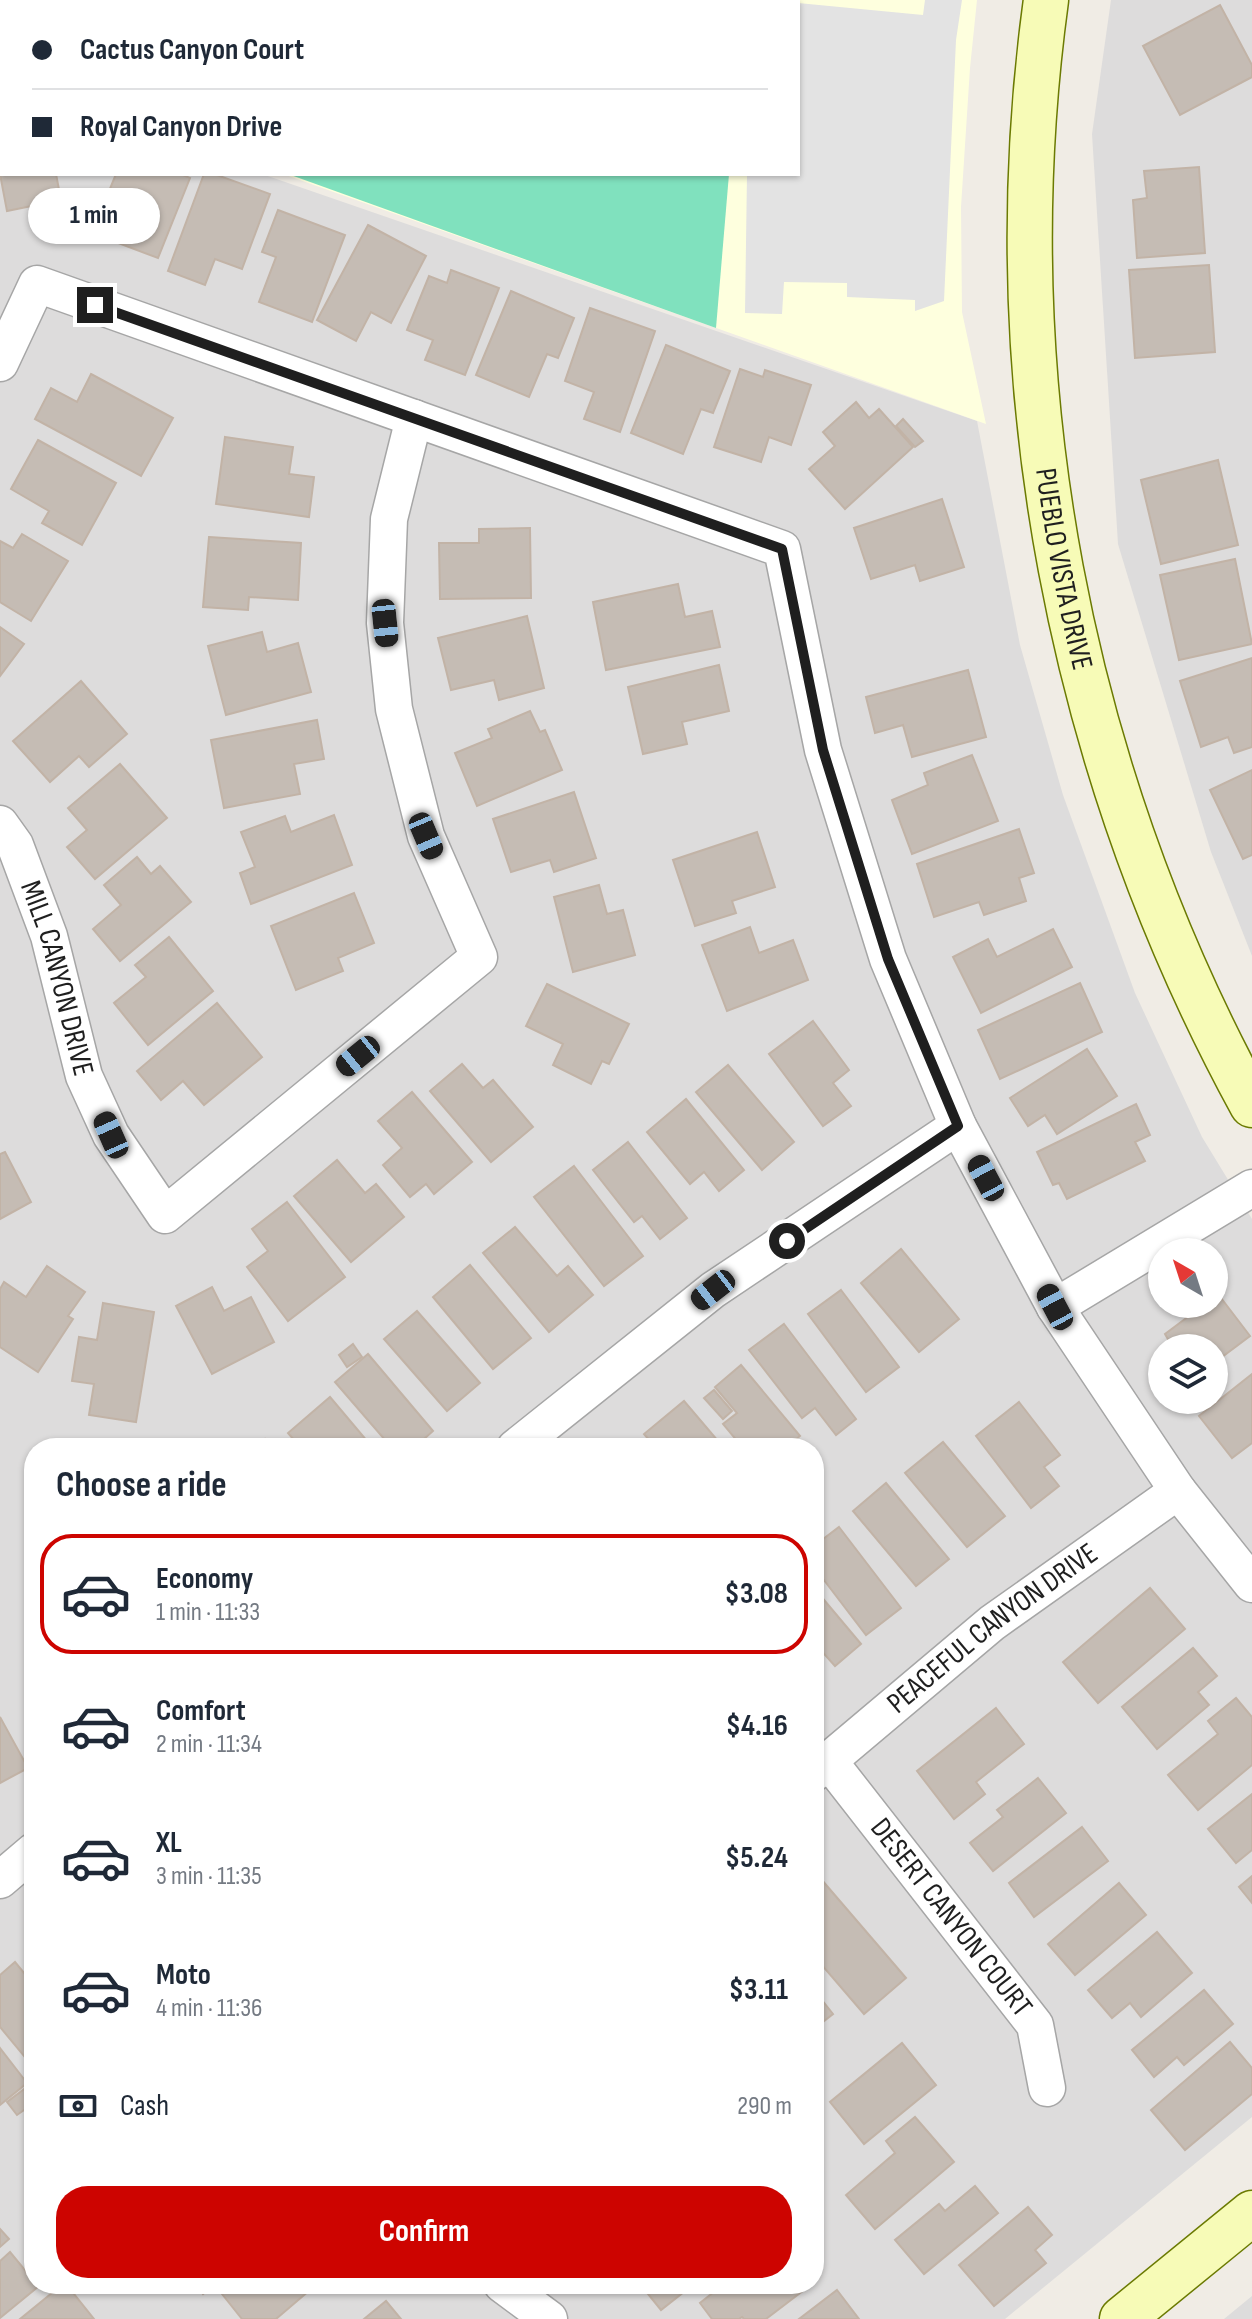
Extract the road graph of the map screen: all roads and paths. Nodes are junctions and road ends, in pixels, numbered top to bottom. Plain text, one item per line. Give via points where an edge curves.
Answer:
1 (1046, 0) edge
2 (0, 363) edge
3 (414, 418) junction
4 (0, 824) edge
5 (1252, 1105) edge
6 (958, 1126) junction
7 (1252, 1188) edge
8 (1055, 1307) junction
9 (528, 1438) edge
10 (1178, 1491) junction
11 (1252, 1584) edge
12 (824, 1763) edge
13 (824, 1770) edge
14 (24, 1860) edge
15 (0, 1880) edge
16 (1047, 2088) dead end
17 (1252, 2213) edge
18 (515, 2294) edge
19 (549, 2319) edge
20 (1122, 2319) edge

1 - 5 street, PUEBLO VISTA DRIVE via 1032,144 1030,274 1038,407 1056,547 1080,662 1123,811 1178,954
2 - 3 street via 37,284
3 - 4 street, MILL CANYON DRIVE via 389,519 385,623 394,709 426,836 479,957 165,1215 111,1135 84,1076 49,936 15,845
3 - 6 street via 782,549 823,750 888,959
6 - 8 street
6 - 9 street via 713,1290
7 - 8 street
8 - 10 street
10 - 11 street
10 - 12 street, PEACEFUL CANYON DRIVE via 992,1623
13 - 16 street, DESERT CANYON COURT via 1035,2025
14 - 15 street
17 - 20 street
18 - 19 street

